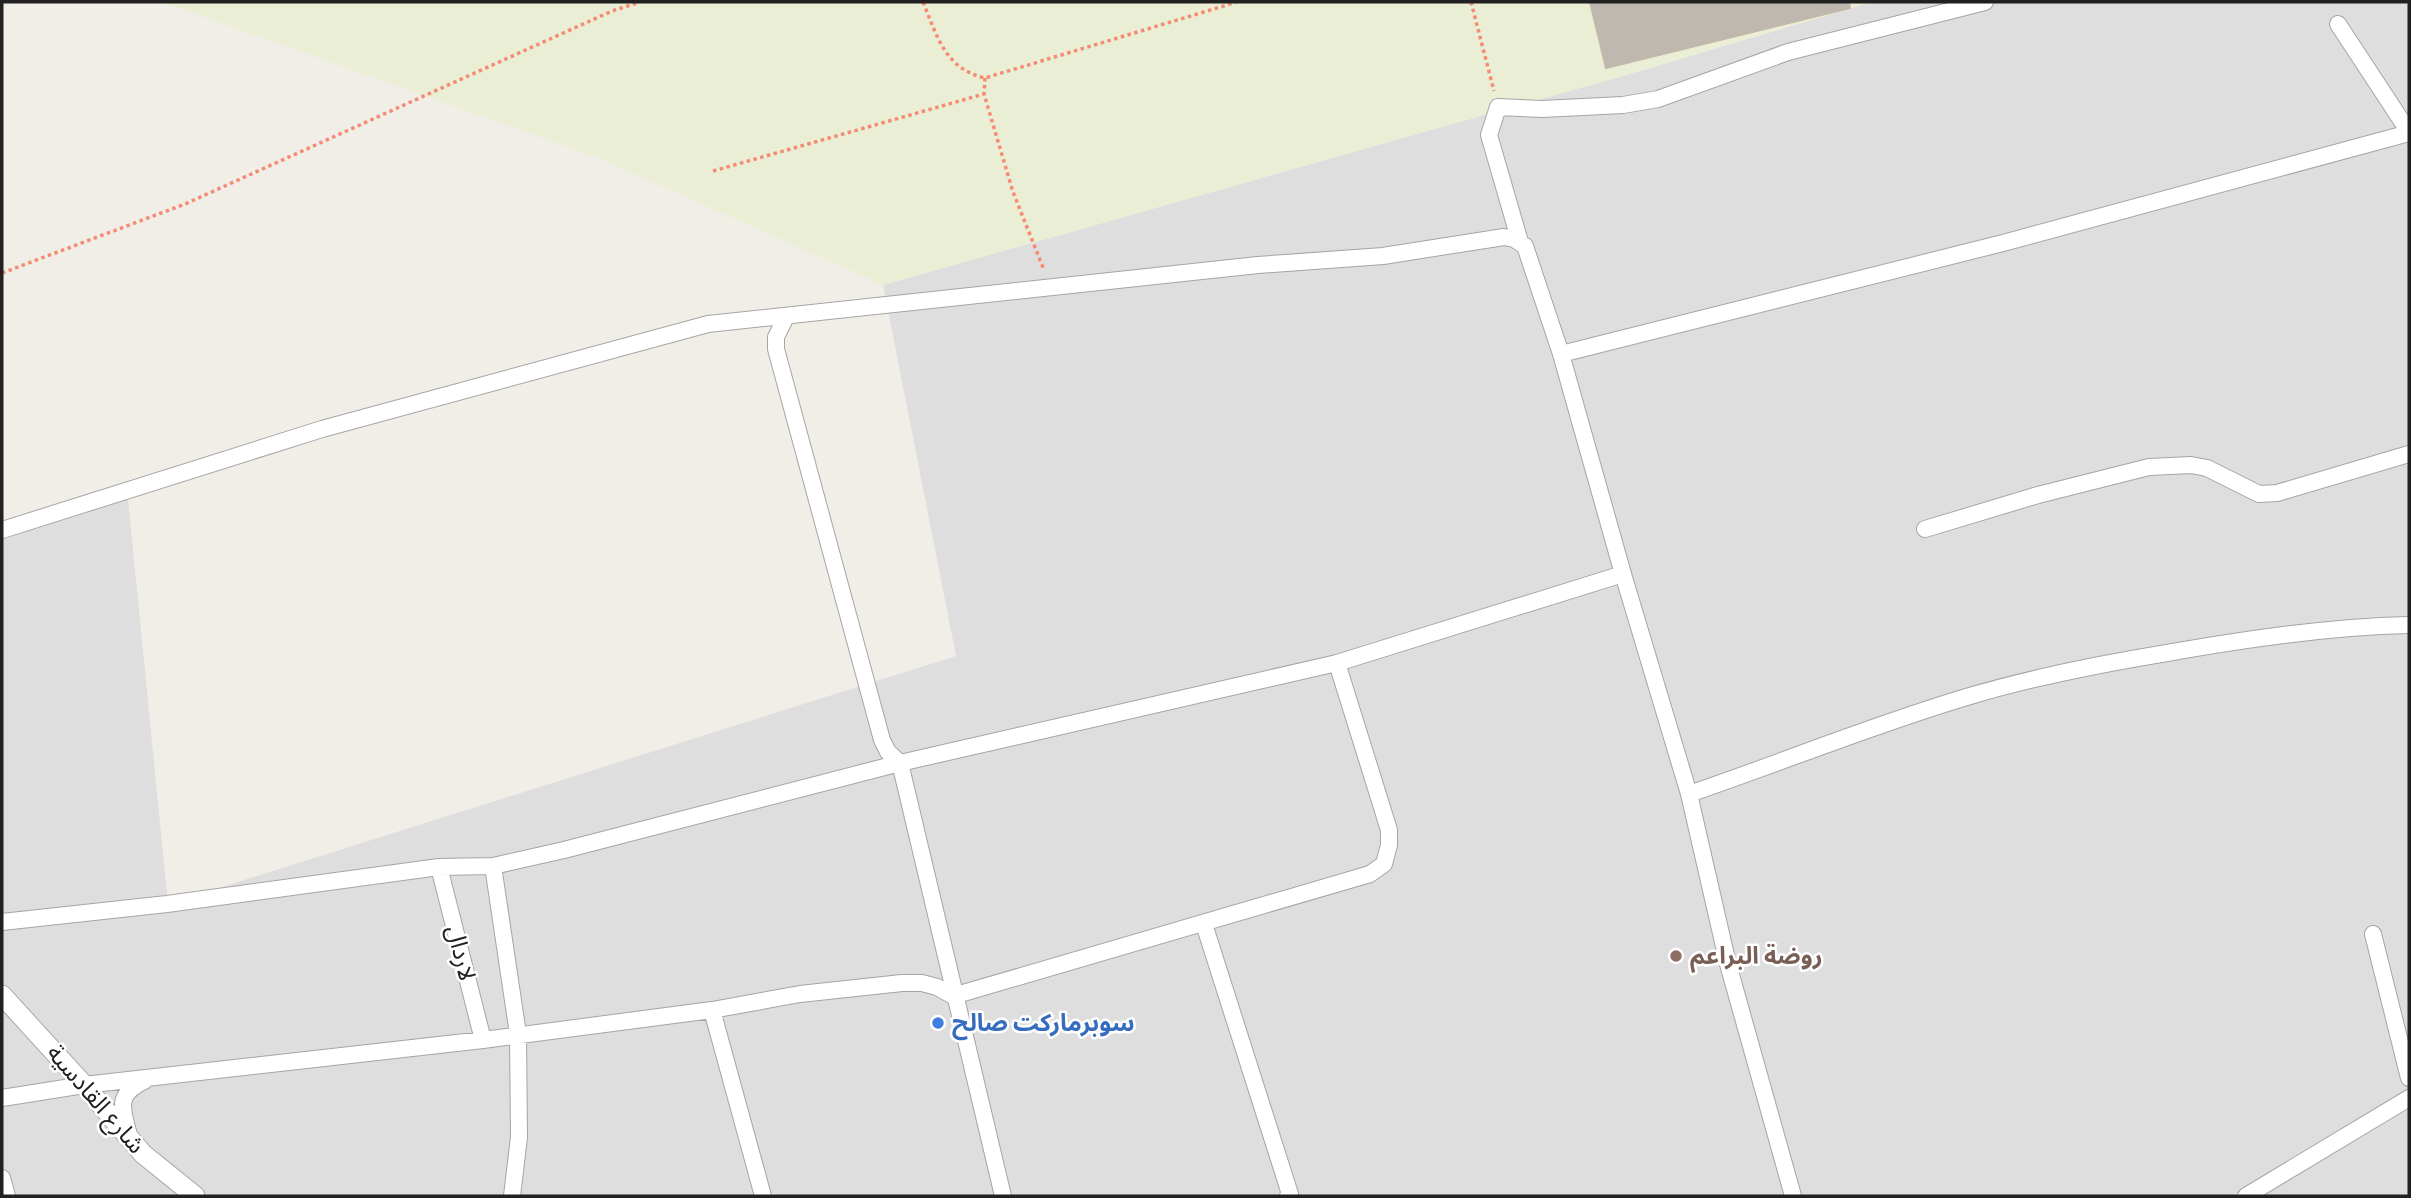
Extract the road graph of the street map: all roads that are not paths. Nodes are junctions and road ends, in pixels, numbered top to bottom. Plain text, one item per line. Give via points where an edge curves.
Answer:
1 (1984, 2) edge
2 (2338, 24) dead end
3 (2409, 132) edge
4 (1520, 242) junction
5 (786, 317) junction
6 (742, 321) junction
7 (776, 349) junction
8 (1561, 354) junction
9 (2409, 454) edge
10 (1925, 529) dead end
11 (2, 530) edge
12 (1623, 574) junction
13 (2409, 625) edge
14 (1337, 663) junction
15 (900, 763) junction
16 (1689, 794) junction
17 (493, 866) junction
18 (439, 867) junction
19 (2, 922) edge
20 (1205, 923) junction
21 (2373, 934) dead end
22 (2, 995) edge
23 (953, 996) junction
24 (712, 1010) junction
25 (518, 1034) junction
26 (483, 1040) junction
27 (151, 1077) junction
28 (2409, 1078) edge
29 (85, 1085) junction
30 (2, 1098) edge
31 (2409, 1098) edge
32 (131, 1140) junction
33 (2, 1178) edge
34 (7, 1196) edge
35 (195, 1196) edge
36 (512, 1196) edge
37 (764, 1196) edge
38 (1003, 1196) edge
39 (1288, 1196) edge
40 (1793, 1196) edge
41 (2246, 1196) edge

1 - 4 street via 1788,52 1658,99 1623,105 1498,107 1489,135
2 - 3 street
3 - 8 street via 2003,243
4 - 5 street via 1490,238 1382,256 1258,265
4 - 8 street
5 - 6 street
5 - 7 street via 776,337
6 - 7 street via 760,330
6 - 11 street via 708,324 322,429
7 - 15 street via 882,740
8 - 12 street
9 - 10 street via 2277,493 2259,494 2207,468 2149,467
12 - 14 street
12 - 16 street
13 - 16 street via 2354,626 2228,642 2050,674 1956,700
14 - 15 street
14 - 20 street via 1389,830 1384,864 1370,874
15 - 17 street
15 - 23 street
16 - 40 street via 1728,964
17 - 18 street
17 - 25 street
18 - 19 street
18 - 26 street, لاردال
20 - 23 street
20 - 39 street
21 - 28 street
22 - 29 street, شارع القادسية
23 - 24 street via 929,985 902,983
23 - 38 street
24 - 25 street
24 - 37 street
25 - 26 street
25 - 36 street via 519,1137
26 - 27 street
27 - 29 street
27 - 32 street via 126,1093 124,1114
29 - 30 street
29 - 32 street, شارع القادسية
31 - 41 street
32 - 35 street, شارع القادسية
33 - 34 street

